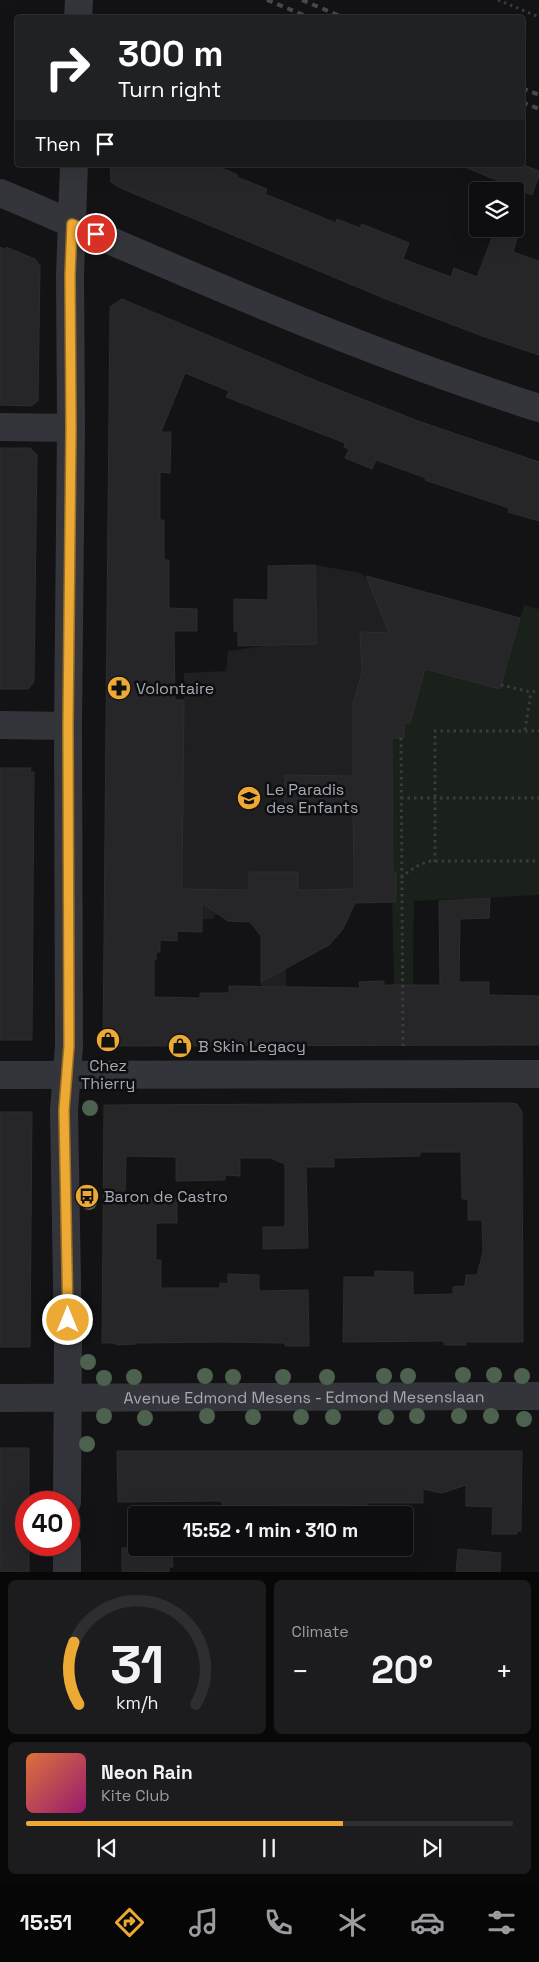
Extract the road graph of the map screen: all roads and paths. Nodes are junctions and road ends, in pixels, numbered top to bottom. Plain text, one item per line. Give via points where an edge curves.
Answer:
1 (79, 0) edge
2 (498, 0) edge
3 (78, 15) edge
4 (539, 17) edge
5 (74, 167) edge
6 (0, 193) edge
7 (72, 224) junction
8 (539, 408) edge
9 (0, 427) edge
10 (71, 428) junction
11 (501, 685) dead end
12 (539, 691) edge
13 (531, 692) junction
14 (0, 725) edge
15 (68, 726) junction
16 (525, 730) junction
17 (539, 731) edge
18 (401, 738) dead end
19 (401, 798) junction
20 (435, 798) junction
21 (539, 798) edge
22 (539, 861) edge
23 (435, 862) junction
24 (401, 878) junction
25 (403, 1051) dead end
26 (539, 1074) edge
27 (0, 1075) edge
28 (67, 1075) junction
29 (539, 1396) edge
30 (0, 1398) edge
31 (68, 1398) junction
32 (67, 1491) edge
33 (67, 1556) edge
34 (67, 1572) edge

1 - 3 street
2 - 4 path
5 - 7 street
6 - 7 street
7 - 8 street via 365,346 466,385
7 - 10 street
9 - 10 street
10 - 15 street
11 - 13 path
12 - 13 path
13 - 16 path
14 - 15 street
15 - 28 street
16 - 17 path
16 - 20 path via 435,731
18 - 19 path
19 - 20 path
19 - 24 path
20 - 21 path
20 - 23 path
22 - 23 path
23 - 24 path via 422,864
24 - 25 path
26 - 28 street
27 - 28 street
28 - 31 street via 64,1110
29 - 31 street, Avenue Edmond Mesens - Edmond Mesenslaan
30 - 31 street, Avenue Edmond Mesens - Edmond Mesenslaan
31 - 32 street
33 - 34 street

